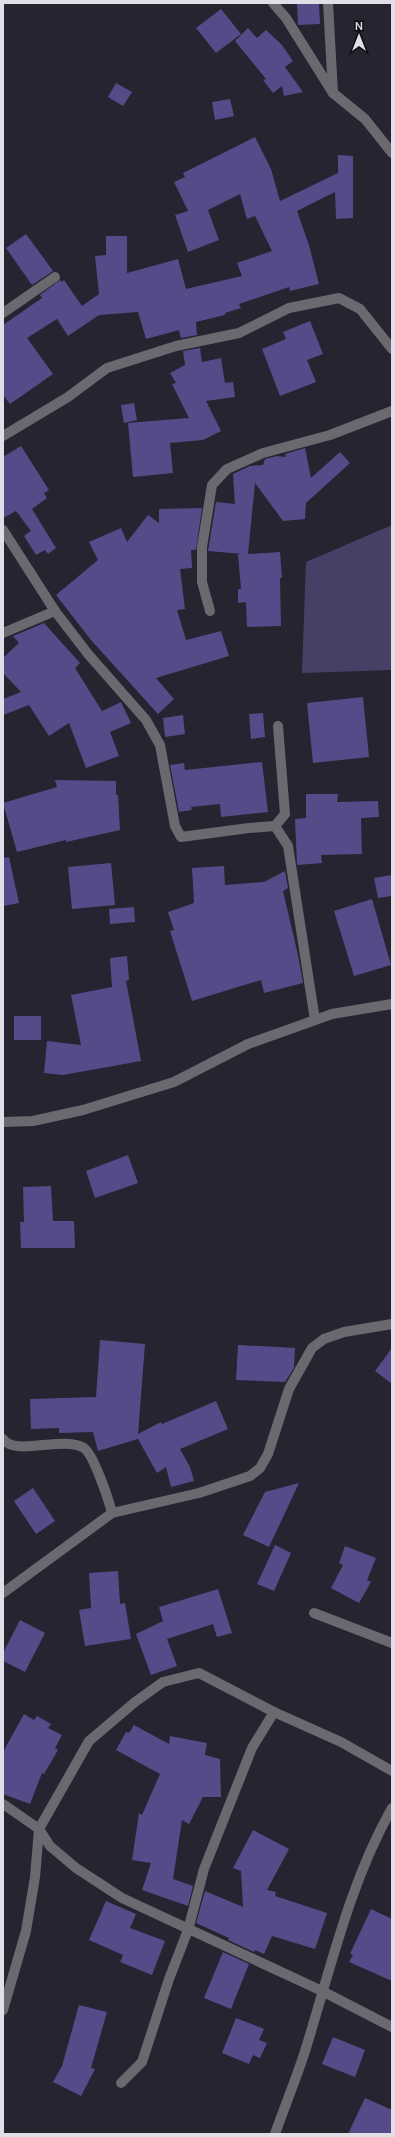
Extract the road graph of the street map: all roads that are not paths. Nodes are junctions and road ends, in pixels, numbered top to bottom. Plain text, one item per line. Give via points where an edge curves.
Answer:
1 (273, 3) edge
2 (328, 3) edge
3 (333, 94) junction
4 (392, 153) edge
5 (55, 277) dead end
6 (3, 313) edge
7 (392, 349) edge
8 (392, 411) edge
9 (3, 436) edge
10 (3, 530) edge
11 (55, 611) junction
12 (210, 611) dead end
13 (3, 633) edge
14 (278, 726) dead end
15 (275, 826) junction
16 (392, 1004) edge
17 (315, 1020) junction
18 (3, 1122) edge
19 (392, 1324) edge
20 (3, 1439) edge
21 (112, 1513) junction
22 (3, 1593) edge
23 (314, 1613) dead end
24 (392, 1643) edge
25 (274, 1712) junction
26 (392, 1771) edge
27 (3, 1804) edge
28 (392, 1808) edge
29 (39, 1829) junction
30 (188, 1930) junction
31 (322, 1991) junction
32 (3, 2010) edge
33 (392, 2027) edge
34 (122, 2083) dead end
35 (275, 2134) edge

1 - 3 street via 286,18
2 - 3 street
3 - 4 street via 365,119
5 - 6 street
7 - 9 street via 360,309 339,298 289,308 239,333 176,346 107,368 68,398
8 - 12 street via 330,435 263,453 227,469 212,485 202,548 202,582
10 - 11 street
11 - 13 street
11 - 15 street via 88,654 146,720 160,745 175,826 181,837
14 - 15 street via 285,814
15 - 17 street via 288,846
16 - 17 street via 332,1014
17 - 18 street via 248,1044 174,1082 61,1116 33,1121
19 - 21 street via 344,1332 312,1348 289,1389 268,1454 260,1468 250,1476 199,1493
20 - 21 street via 15,1446 61,1443 74,1444 85,1449 106,1489
21 - 22 street
23 - 24 street
25 - 26 street via 341,1742
25 - 29 street via 199,1673 163,1682 89,1741
25 - 30 street via 252,1748 236,1786 204,1869
27 - 29 street
28 - 31 street via 354,1894
29 - 30 street via 50,1846 76,1868 122,1898
29 - 32 street via 35,1877 26,1931
30 - 31 street
30 - 34 street via 142,2062
31 - 33 street
31 - 35 street

